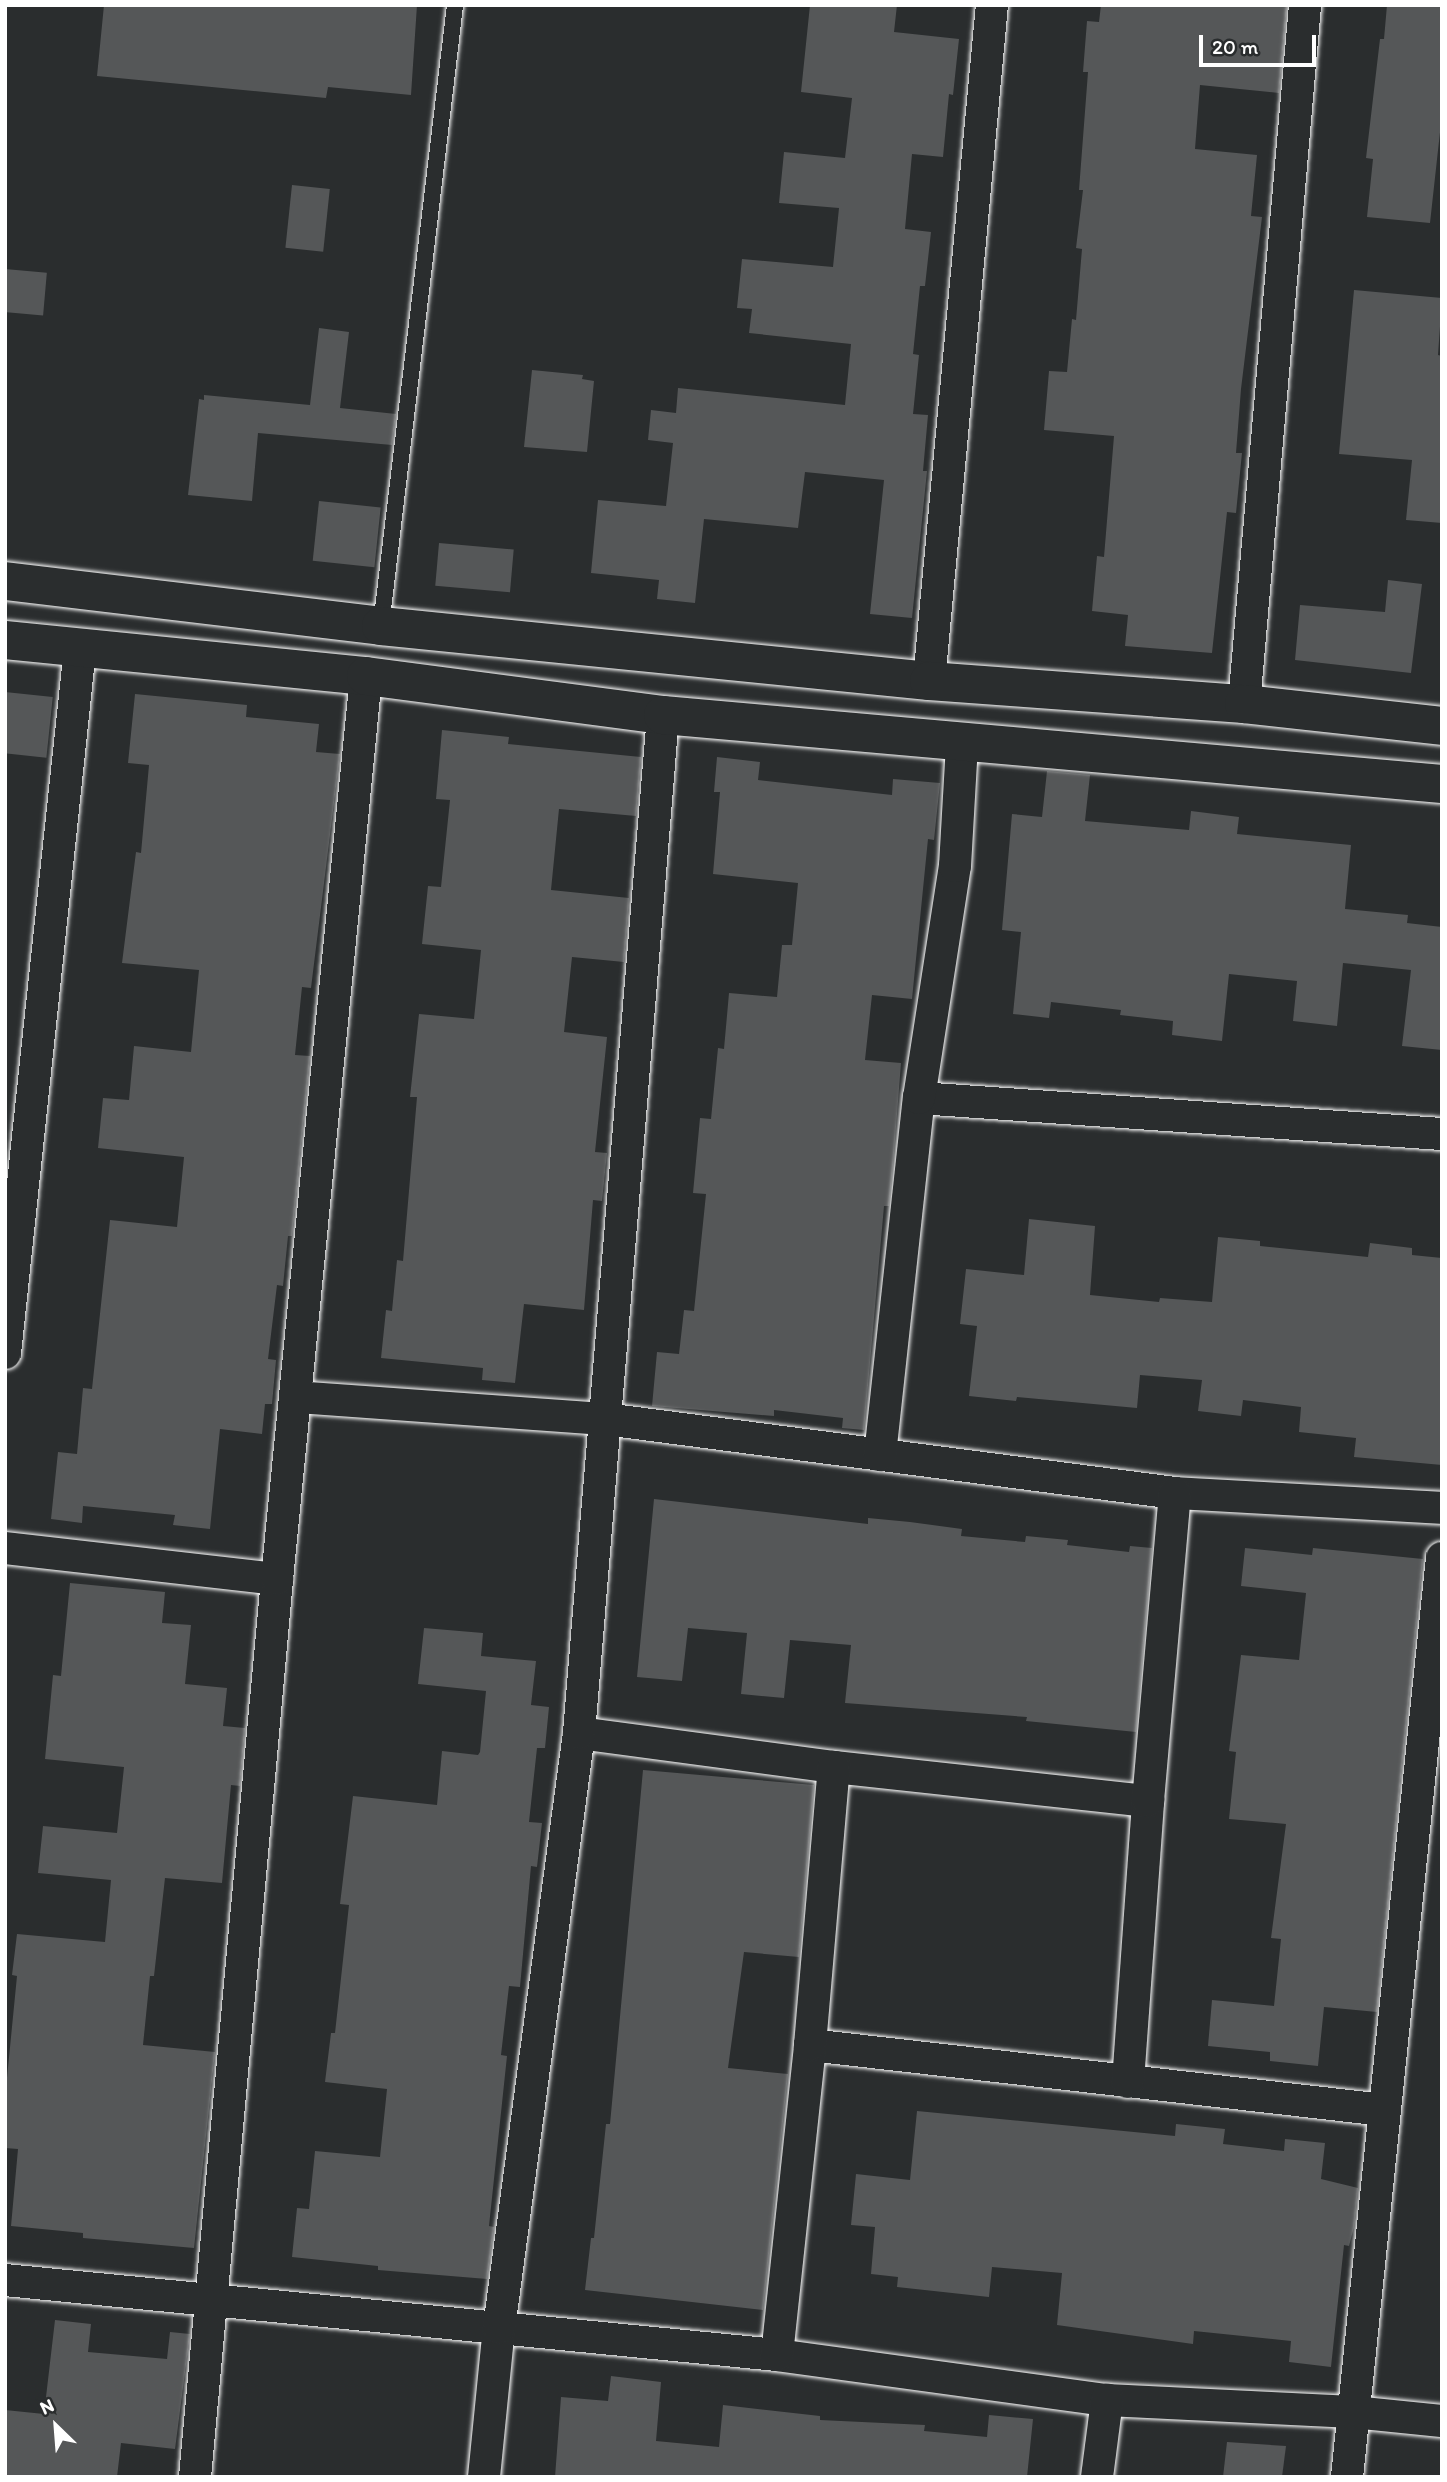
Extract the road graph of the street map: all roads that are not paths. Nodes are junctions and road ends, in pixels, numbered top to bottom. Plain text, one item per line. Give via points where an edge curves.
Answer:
1 (454, 5) edge
2 (992, 5) edge
3 (1305, 5) edge
4 (5, 581) edge
5 (381, 626) junction
6 (5, 640) edge
7 (80, 649) junction
8 (366, 676) junction
9 (929, 681) junction
10 (1244, 704) junction
11 (663, 715) junction
12 (1442, 726) edge
13 (962, 743) junction
14 (1442, 784) edge
15 (919, 1098) junction
16 (1442, 1134) edge
17 (5, 1353) edge
18 (296, 1397) junction
19 (605, 1419) junction
20 (880, 1455) junction
21 (1175, 1493) junction
22 (1442, 1508) edge
23 (5, 1548) edge
24 (1442, 1558) edge
25 (277, 1579) junction
26 (579, 1733) junction
27 (834, 1767) junction
28 (1430, 1783) edge
29 (1148, 1801) junction
30 (810, 2045) junction
31 (1128, 2081) junction
32 (1384, 2110) junction
33 (5, 2280) edge
34 (212, 2300) junction
35 (499, 2328) junction
36 (777, 2356) junction
37 (1107, 2400) junction
38 (1353, 2412) junction
39 (1442, 2421) edge
40 (195, 2477) edge
41 (484, 2477) edge
42 (1097, 2477) edge
43 (1347, 2477) edge

1 - 5 lane
2 - 9 street
3 - 10 street
4 - 5 street
5 - 9 street
6 - 7 street
7 - 8 street
7 - 17 street
8 - 11 street
8 - 18 street
9 - 10 street
10 - 12 street
11 - 13 street
11 - 19 street
13 - 14 street
13 - 15 street via 955,866
15 - 16 street
15 - 20 street
18 - 19 street
18 - 25 street
19 - 20 street
19 - 26 street
20 - 21 street
21 - 22 street
21 - 29 street
23 - 25 street
24 - 28 street
25 - 34 street
26 - 27 street
26 - 35 street
27 - 29 street
27 - 30 street
28 - 32 street
29 - 31 street
30 - 31 street
30 - 36 street
31 - 32 street
32 - 38 street
33 - 34 street
34 - 35 street
34 - 40 street
35 - 36 street
35 - 41 street
36 - 37 street
37 - 38 street
37 - 42 street
38 - 39 street
38 - 43 street

